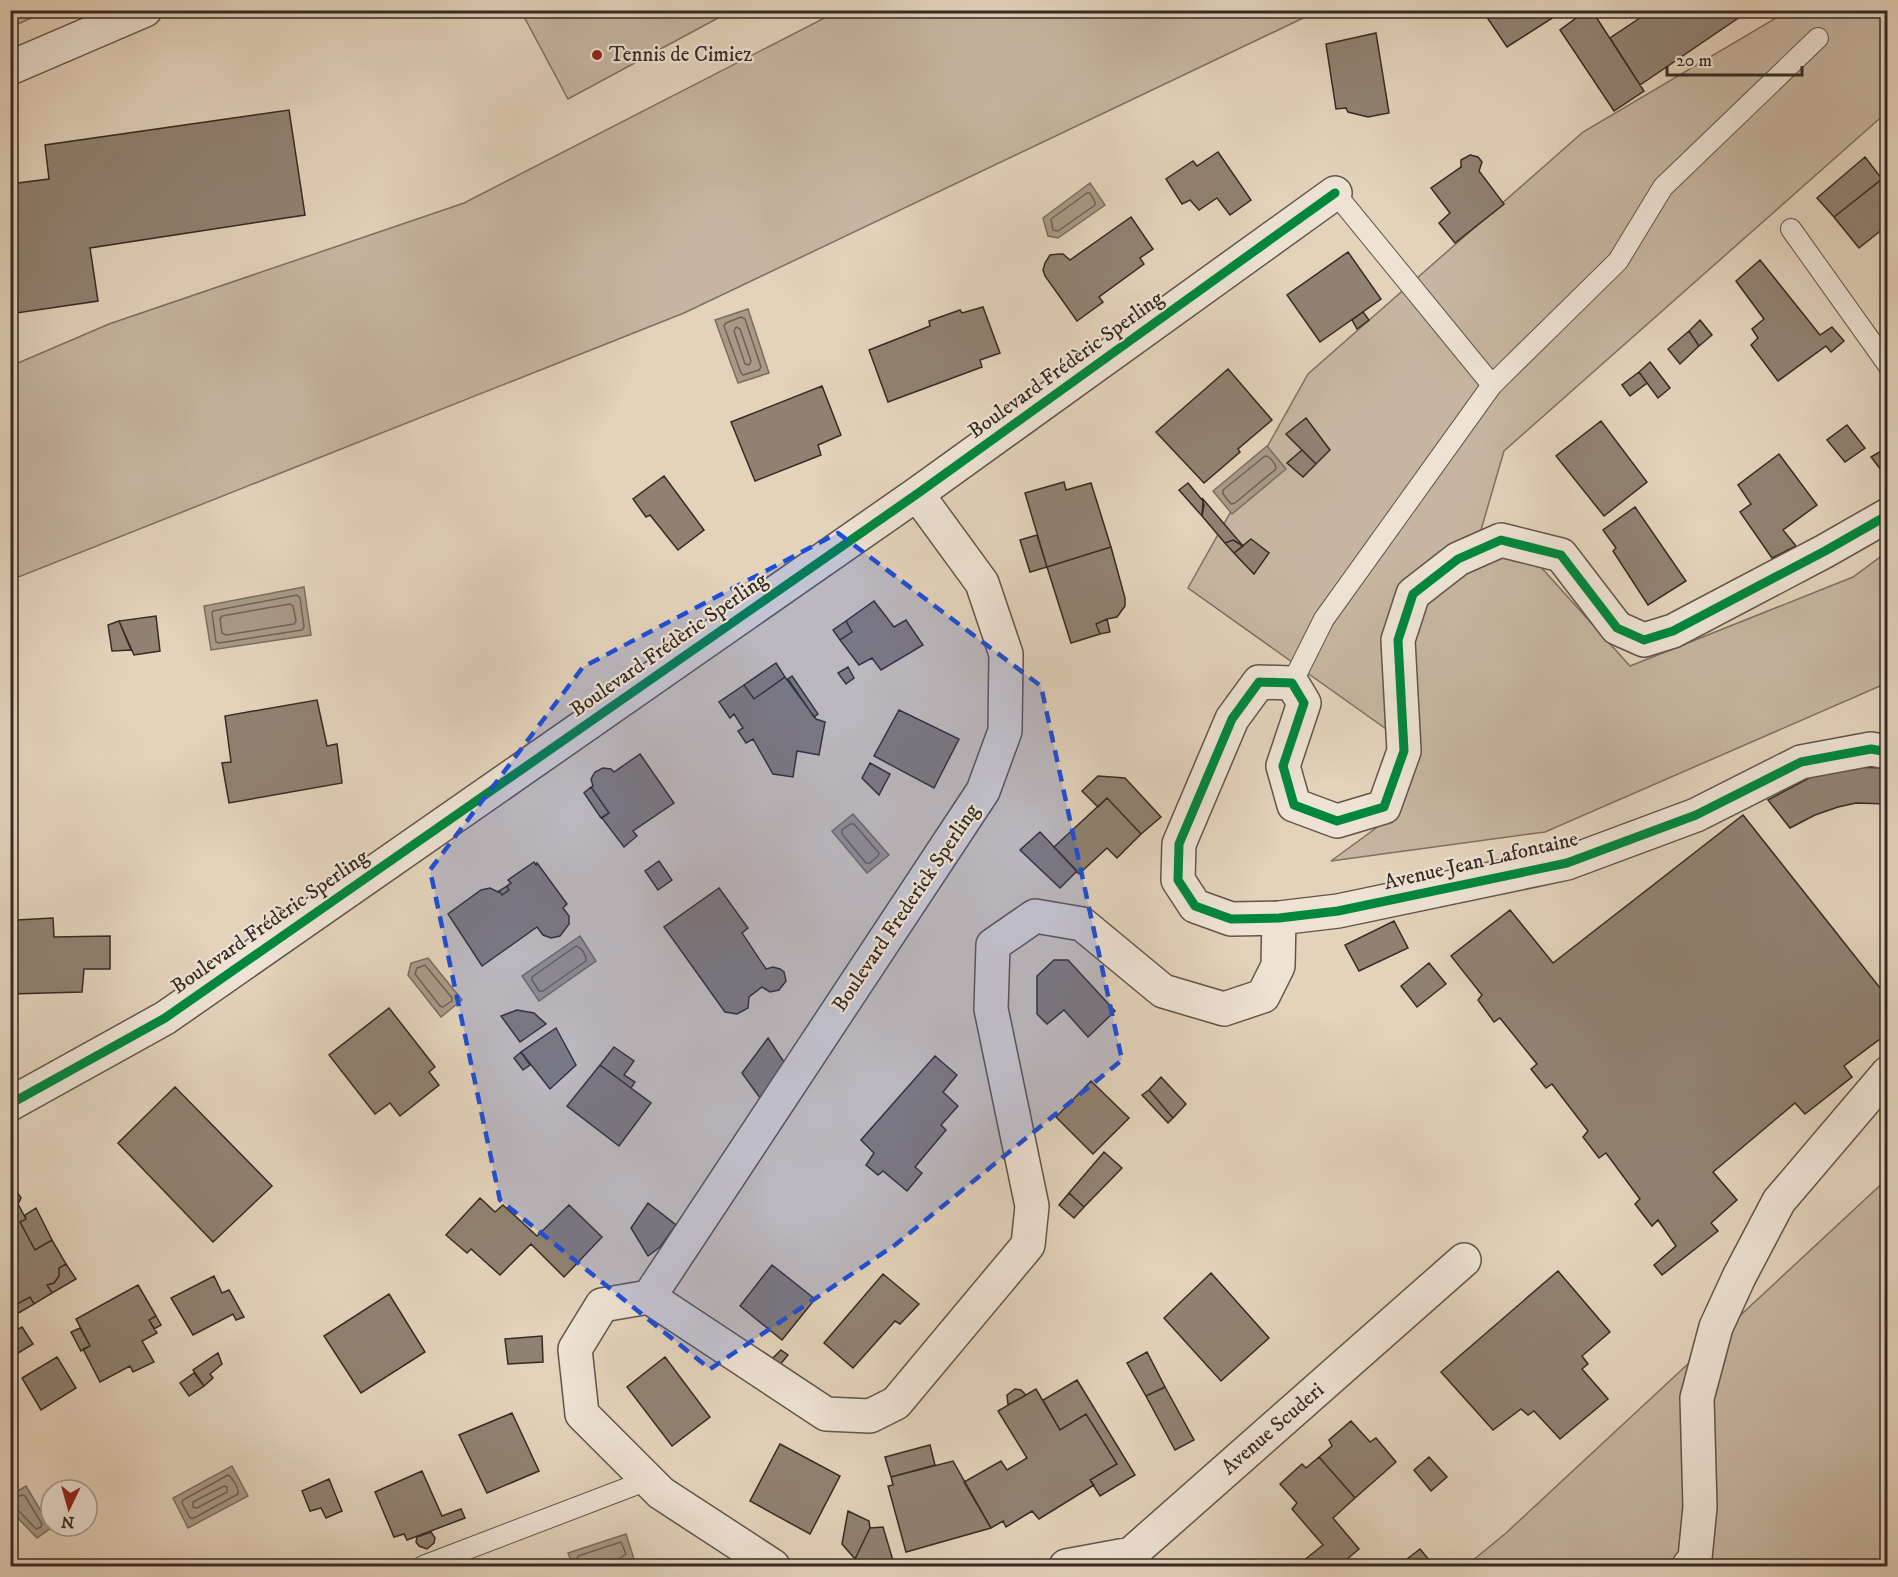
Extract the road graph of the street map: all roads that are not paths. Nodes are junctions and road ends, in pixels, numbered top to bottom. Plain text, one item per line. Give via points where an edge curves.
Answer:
1 (145, 10) edge
2 (1818, 38) dead end
3 (10, 68) edge
4 (1335, 193) joint
5 (1791, 230) dead end
6 (1887, 365) edge
7 (1492, 386) junction
8 (917, 494) junction
9 (1887, 515) edge
10 (1292, 683) junction
11 (1887, 752) edge
12 (1279, 918) junction
13 (1887, 1073) edge
14 (10, 1104) edge
15 (1464, 1260) dead end
16 (649, 1297) junction
17 (648, 1480) junction
18 (423, 1566) edge
19 (773, 1566) edge
20 (1066, 1566) edge
21 (1689, 1566) edge

1 - 3 street
2 - 7 lane via 1663,187 1618,261
4 - 7 lane
4 - 8 street, Boulevard Frédèric Sperling
5 - 6 lane
7 - 10 lane via 1324,619
8 - 14 street, Boulevard Frédèric Sperling via 165,1018
8 - 16 street, Boulevard Frederick Sperling via 982,583 1006,654 1005,731 983,791
9 - 10 street via 1673,631 1644,640 1617,627 1561,555 1501,540 1458,558 1413,594 1398,640 1404,751 1384,807 1337,821 1294,805 1283,766 1304,703
10 - 12 street, Avenue Jean Lafontaine via 1259,682 1232,718 1179,844 1178,880 1196,906 1231,919
11 - 12 street, Avenue Jean Lafontaine via 1871,749 1801,762 1696,815 1568,863 1338,911
12 - 16 street via 1278,966 1263,996 1224,1009 1163,990 1082,924 1035,916 993,945 991,1010 1032,1206 1028,1245 896,1403 870,1416 826,1414
13 - 21 street via 1779,1201 1716,1328 1697,1398 1700,1507 1695,1558
15 - 20 street, Avenue Scuderi via 1131,1554
16 - 17 street via 602,1305 575,1349 582,1414
17 - 18 lane
17 - 19 street via 661,1493

